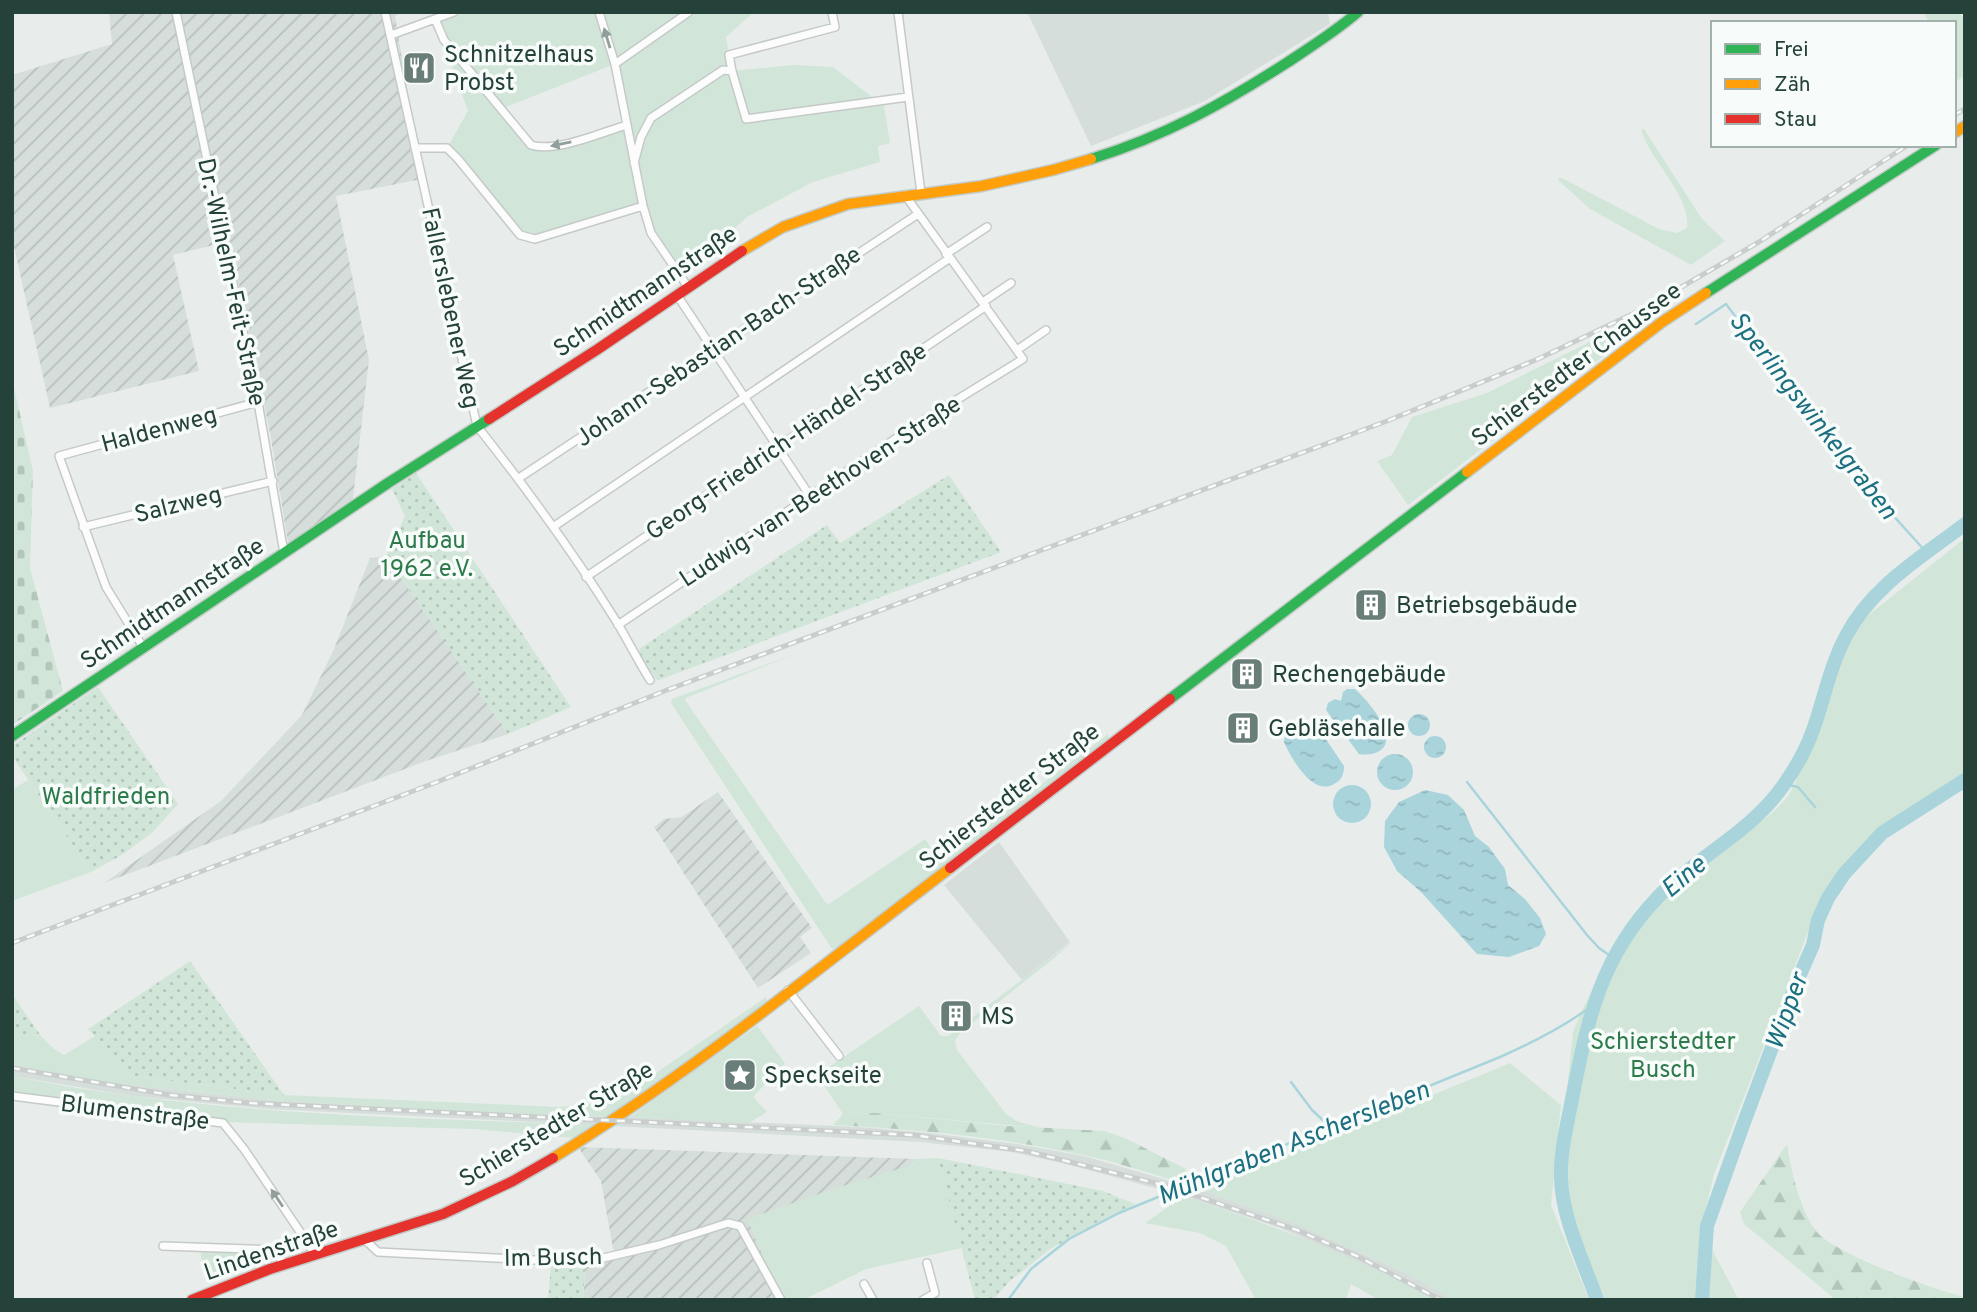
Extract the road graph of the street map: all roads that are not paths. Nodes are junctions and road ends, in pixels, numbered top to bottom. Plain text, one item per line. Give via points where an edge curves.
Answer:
1 (176, 12) edge
2 (385, 12) edge
3 (454, 12) edge
4 (599, 12) edge
5 (689, 12) edge
6 (832, 12) edge
7 (898, 12) edge
8 (1358, 12) edge
9 (435, 19) junction
10 (391, 35) junction
11 (615, 64) junction
12 (732, 71) junction
13 (908, 97) junction
14 (627, 125) junction
15 (1933, 147) edge
16 (415, 148) junction
17 (634, 163) junction
18 (921, 192) junction
19 (905, 195) junction
20 (643, 206) junction
21 (918, 214) junction
22 (987, 227) dead end
23 (948, 256) junction
24 (1011, 284) dead end
25 (688, 287) junction
26 (677, 295) junction
27 (984, 304) junction
28 (1046, 330) dead end
29 (712, 349) junction
30 (1017, 350) junction
31 (746, 398) junction
32 (258, 402) junction
33 (477, 426) junction
34 (778, 446) junction
35 (519, 478) junction
36 (274, 481) junction
37 (810, 496) junction
38 (83, 527) junction
39 (553, 527) junction
40 (284, 553) junction
41 (586, 577) junction
42 (618, 625) junction
43 (1254, 633) joint
44 (143, 647) junction
45 (650, 680) dead end
46 (12, 736) edge
47 (788, 990) junction
48 (839, 1056) dead end
49 (12, 1096) edge
50 (365, 1241) junction
51 (163, 1246) dead end
52 (315, 1254) junction
53 (927, 1263) dead end
54 (282, 1265) junction
55 (864, 1284) dead end
56 (192, 1300) edge
57 (781, 1300) edge
58 (873, 1300) edge
59 (923, 1300) edge

1 - 32 street, Dr.-Wilhelm-Feit-Straße
2 - 10 street, Fallerslebener Weg
3 - 9 street
11 -> 4 street
5 - 11 street
6 - 12 street via 835,27 729,55
7 - 13 street
8 - 18 street, Schmidtmannstraße via 1247,88 1136,145 982,186
9 - 10 street
14 -> 9 street via 554,146 531,145 444,40
10 - 16 street, Fallerslebener Weg
11 - 14 street
12 - 13 street via 746,119
12 - 17 street via 723,70 651,118
13 - 18 street
14 - 17 street
15 - 43 street, Schierstedter Chaussee via 1662,322
16 - 20 street via 447,148 520,235 535,239
16 - 33 street, Fallerslebener Weg
17 - 20 street
18 - 19 street, Schmidtmannstraße
19 - 21 street
19 - 25 street, Schmidtmannstraße via 848,204 783,227
20 - 25 street via 651,233
21 - 23 street
21 - 29 street, Johann-Sebastian-Bach-Straße
22 - 23 street
23 - 27 street
23 - 31 street
24 - 27 street, Georg-Friedrich-Händel-Straße
25 - 26 street, Schmidtmannstraße
26 - 29 street
26 - 33 street, Schmidtmannstraße
27 - 30 street
27 - 34 street, Georg-Friedrich-Händel-Straße
28 - 30 street
29 - 31 street
29 - 35 street, Johann-Sebastian-Bach-Straße
30 - 37 street, Ludwig-van-Beethoven-Straße via 1023,359
31 - 34 street
31 - 39 street
32 - 36 street, Dr.-Wilhelm-Feit-Straße
32 - 38 street, Haldenweg via 60,456
33 - 35 street, Fallerslebener Weg
33 - 40 street, Schmidtmannstraße
34 - 37 street
34 - 41 street, Georg-Friedrich-Händel-Straße
35 - 39 street, Fallerslebener Weg
36 - 38 street, Salzweg
36 - 40 street, Dr.-Wilhelm-Feit-Straße
37 - 42 street, Ludwig-van-Beethoven-Straße
38 - 44 street via 107,587
39 - 41 street, Fallerslebener Weg
40 - 44 street, Schmidtmannstraße
41 - 42 street, Fallerslebener Weg
42 - 45 street, Fallerslebener Weg
43 - 47 street, Schierstedter Straße
44 - 46 street, Schmidtmannstraße
47 - 48 street
47 - 50 street, Schierstedter Straße via 642,1100 537,1166 443,1214
52 -> 49 street, Blumenstraße via 223,1124
50 - 52 street, Lindenstraße
50 - 57 street, Im Busch via 378,1252 599,1259 728,1223 740,1226
51 - 54 street via 279,1250
52 - 54 street, Lindenstraße
53 - 59 street via 935,1293
54 - 56 street, Lindenstraße
55 - 58 street

